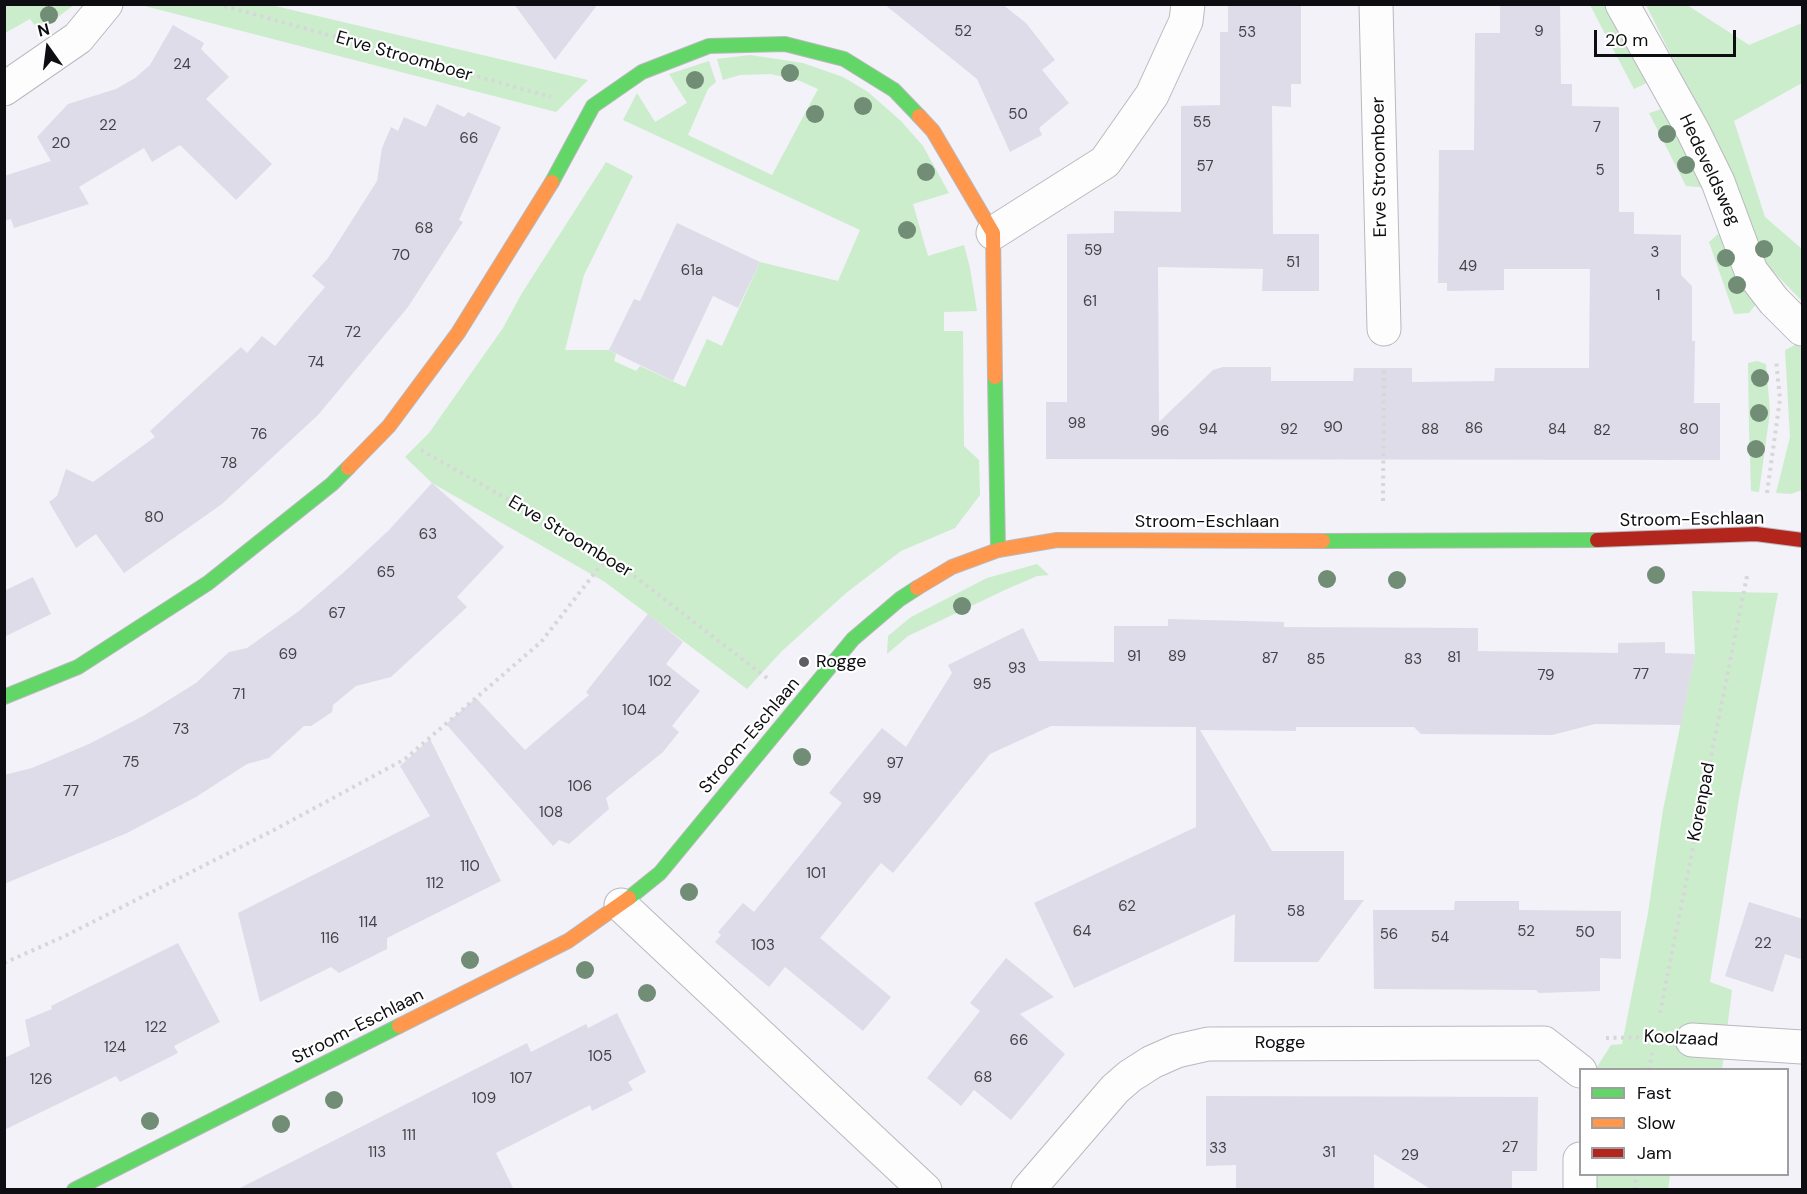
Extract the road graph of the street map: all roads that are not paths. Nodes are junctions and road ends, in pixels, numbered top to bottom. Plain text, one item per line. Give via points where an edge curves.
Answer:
1 (106, 4) edge
2 (1188, 4) edge
3 (1376, 4) edge
4 (1622, 4) edge
5 (4, 89) edge
6 (993, 233) junction
7 (1384, 329) road end
8 (1803, 329) edge
9 (1803, 540) edge
10 (998, 550) junction
11 (4, 697) edge
12 (621, 905) junction
13 (1692, 1040) road end
14 (1803, 1047) edge
15 (1574, 1066) edge
16 (74, 1190) edge
17 (925, 1190) edge
18 (1028, 1190) edge

1 - 5 street via 78,38
2 - 6 street via 1186,21 1152,95 1105,162
3 - 7 street, Erve Stroomboer
4 - 8 street, Hedeveldsweg via 1718,182 1751,271
6 - 10 street
6 - 11 street via 933,131 894,90 844,59 785,44 709,46 642,72 593,106 551,183 458,333 389,426 332,484 208,583 78,667
9 - 10 street, Stroom-Eschlaan via 1756,534 1556,542 1057,540
10 - 12 street, Stroom-Eschlaan via 952,567 900,599 853,639 660,873
12 - 16 street, Stroom-Eschlaan via 568,941
12 - 17 street
13 - 14 street, Koolzaad
15 - 18 street, Rogge via 1544,1043 1208,1044 1177,1051 1152,1062 1114,1089

